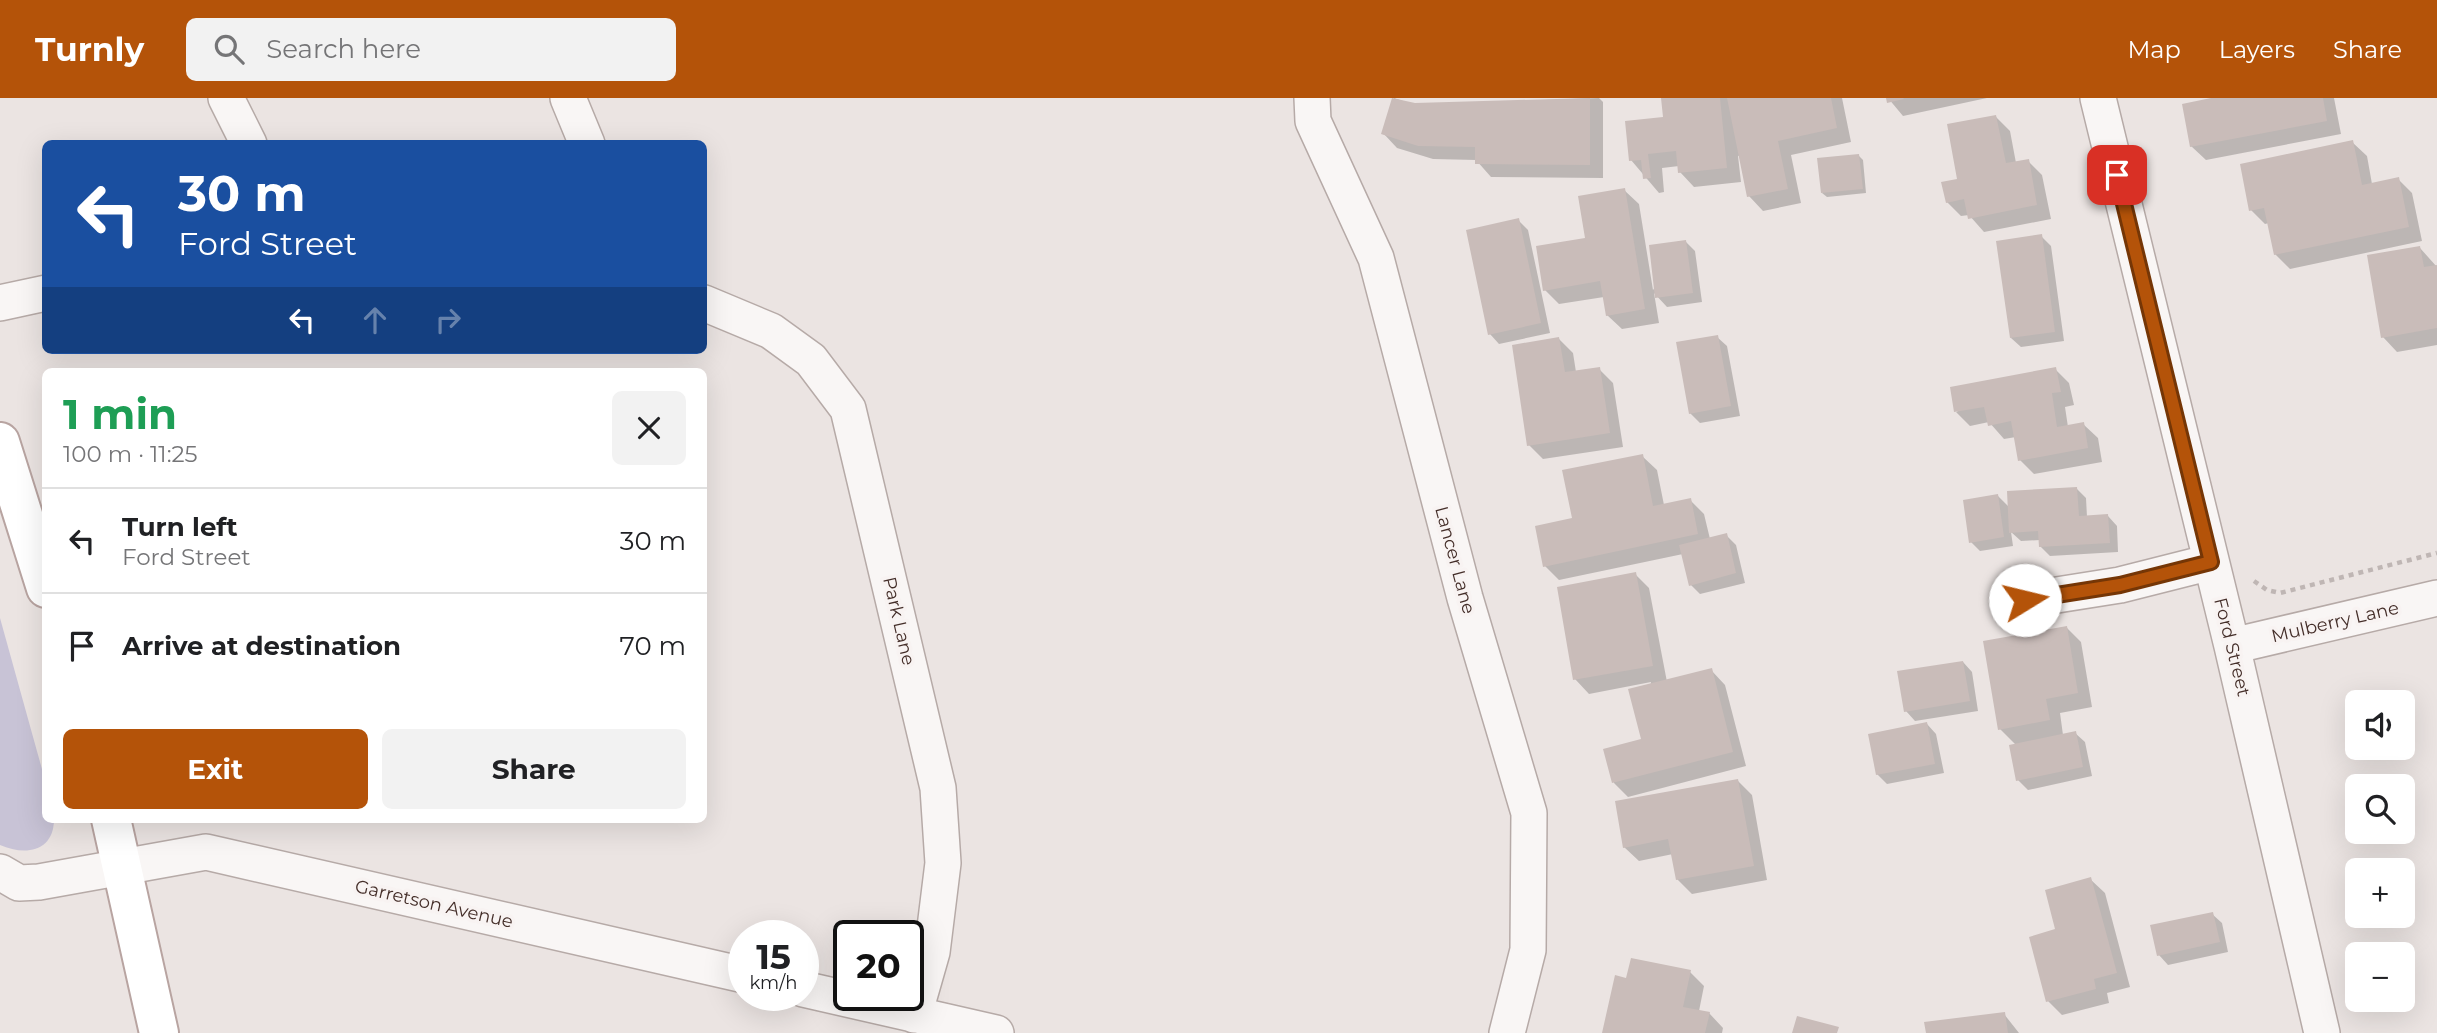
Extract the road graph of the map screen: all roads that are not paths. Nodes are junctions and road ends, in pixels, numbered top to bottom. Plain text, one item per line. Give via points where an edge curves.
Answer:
1 (226, 98) edge
2 (568, 98) edge
3 (1312, 98) edge
4 (2098, 98) edge
5 (247, 140) edge
6 (585, 140) edge
7 (42, 294) edge
8 (0, 303) edge
9 (707, 304) edge
10 (0, 442) edge
11 (2211, 562) junction
12 (42, 575) edge
13 (2437, 598) edge
14 (2025, 600) dead end
15 (2232, 646) junction
16 (112, 823) edge
17 (123, 866) junction
18 (0, 872) edge
19 (728, 971) edge
20 (819, 993) edge
21 (915, 1014) junction
22 (159, 1033) edge
23 (996, 1033) edge
24 (1507, 1033) edge
25 (2322, 1033) edge

1 - 5 street
2 - 6 street
3 - 24 street, Lancer Lane via 1312,121 1376,258 1465,598 1529,813 1528,950
4 - 11 street, Ford Street
7 - 8 street
9 - 21 street, Park Lane via 771,331 811,360 848,409 938,788 943,863 932,951
10 - 12 main road
11 - 14 street via 2120,585
11 - 15 street, Ford Street
13 - 15 street, Mulberry Lane
15 - 25 street, Ford Street
16 - 17 main road
17 - 18 street, Garretson Avenue via 19,883
17 - 19 street, Garretson Avenue via 206,852
17 - 22 main road
20 - 21 street
21 - 23 street

